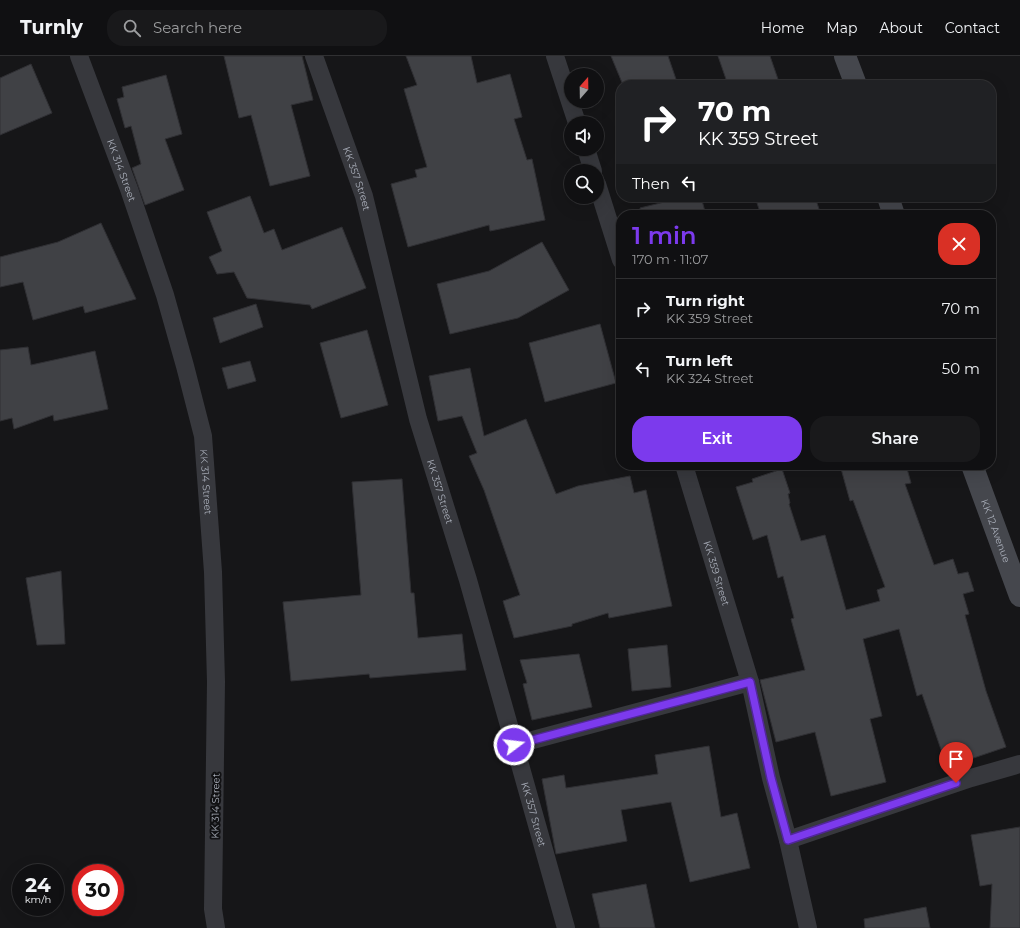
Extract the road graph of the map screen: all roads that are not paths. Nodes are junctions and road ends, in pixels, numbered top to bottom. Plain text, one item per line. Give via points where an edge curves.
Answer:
1 (78, 56) edge
2 (314, 56) edge
3 (555, 56) edge
4 (846, 56) edge
5 (854, 80) edge
6 (575, 116) edge
7 (603, 204) edge
8 (616, 244) edge
9 (686, 470) edge
10 (974, 470) edge
11 (1020, 596) edge
12 (750, 682) junction
13 (514, 745) junction
14 (1020, 764) edge
15 (788, 840) junction
16 (216, 928) edge
17 (566, 928) edge
18 (808, 928) edge

1 - 16 street, KK 314 Street via 165,295 203,436 213,572 216,682 213,909
2 - 13 street, KK 357 Street via 364,196 418,419 468,580
3 - 6 street
4 - 5 main road
7 - 8 street
9 - 12 street, KK 359 Street
10 - 11 main road, KK 12 Avenue
12 - 13 street
12 - 15 street, KK 359 Street via 771,778
13 - 17 street, KK 357 Street
14 - 15 street
15 - 18 street, KK 359 Street

